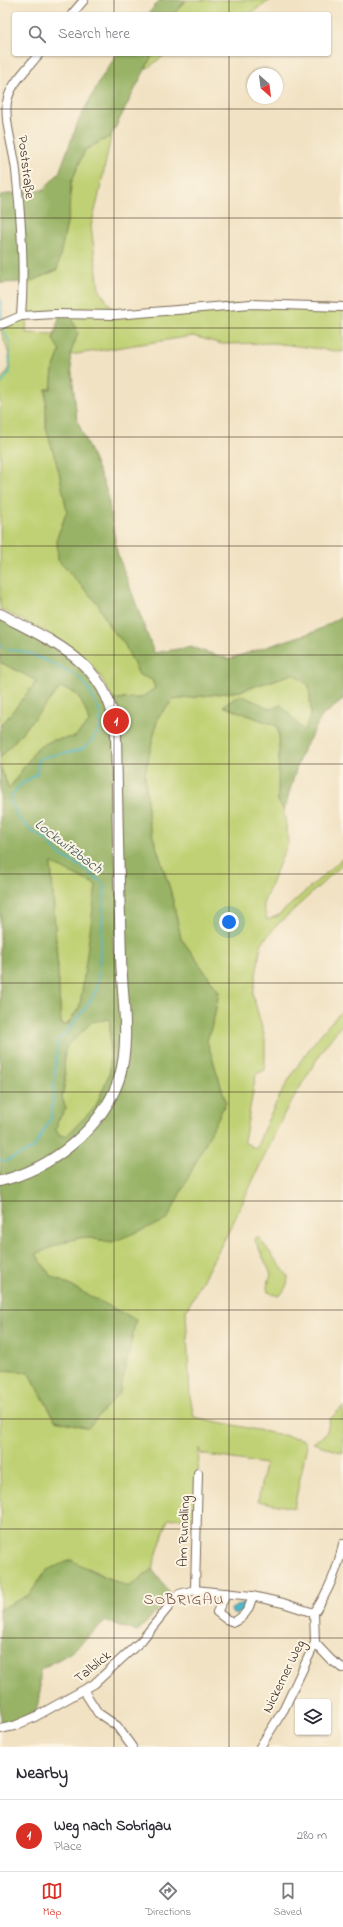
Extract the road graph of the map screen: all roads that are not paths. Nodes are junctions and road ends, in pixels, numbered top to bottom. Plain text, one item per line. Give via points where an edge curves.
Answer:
1 (84, 0) edge
2 (74, 12) edge
3 (37, 56) edge
4 (343, 307) edge
5 (21, 316) junction
6 (4, 324) edge
7 (0, 614) edge
8 (0, 1182) edge
9 (198, 1472) dead end
10 (343, 1544) edge
11 (195, 1590) junction
12 (226, 1593) junction
13 (252, 1596) junction
14 (314, 1613) junction
15 (315, 1643) junction
16 (343, 1668) edge
17 (84, 1691) junction
18 (0, 1729) edge
19 (132, 1747) edge
20 (260, 1747) edge

1 - 2 street
3 - 5 street, Poststraße via 10,91 7,102 16,169 24,276
4 - 5 street via 251,304 115,315
5 - 6 street
7 - 8 main road via 62,646 91,670 110,702 116,735 124,1034 119,1078 101,1114 74,1142 40,1166
9 - 11 street, Am Rundling
10 - 14 street via 336,1570
11 - 12 street
11 - 17 street, Talblick via 179,1594 140,1641
12 - 13 street
12 - 13 street via 217,1612 234,1622 243,1617 250,1608
13 - 14 street
14 - 15 street, Nickerner Weg
15 - 16 street via 331,1660
15 - 20 street, Nickerner Weg via 284,1709
17 - 18 street, Talblick via 33,1718
17 - 19 street via 98,1713 117,1726

